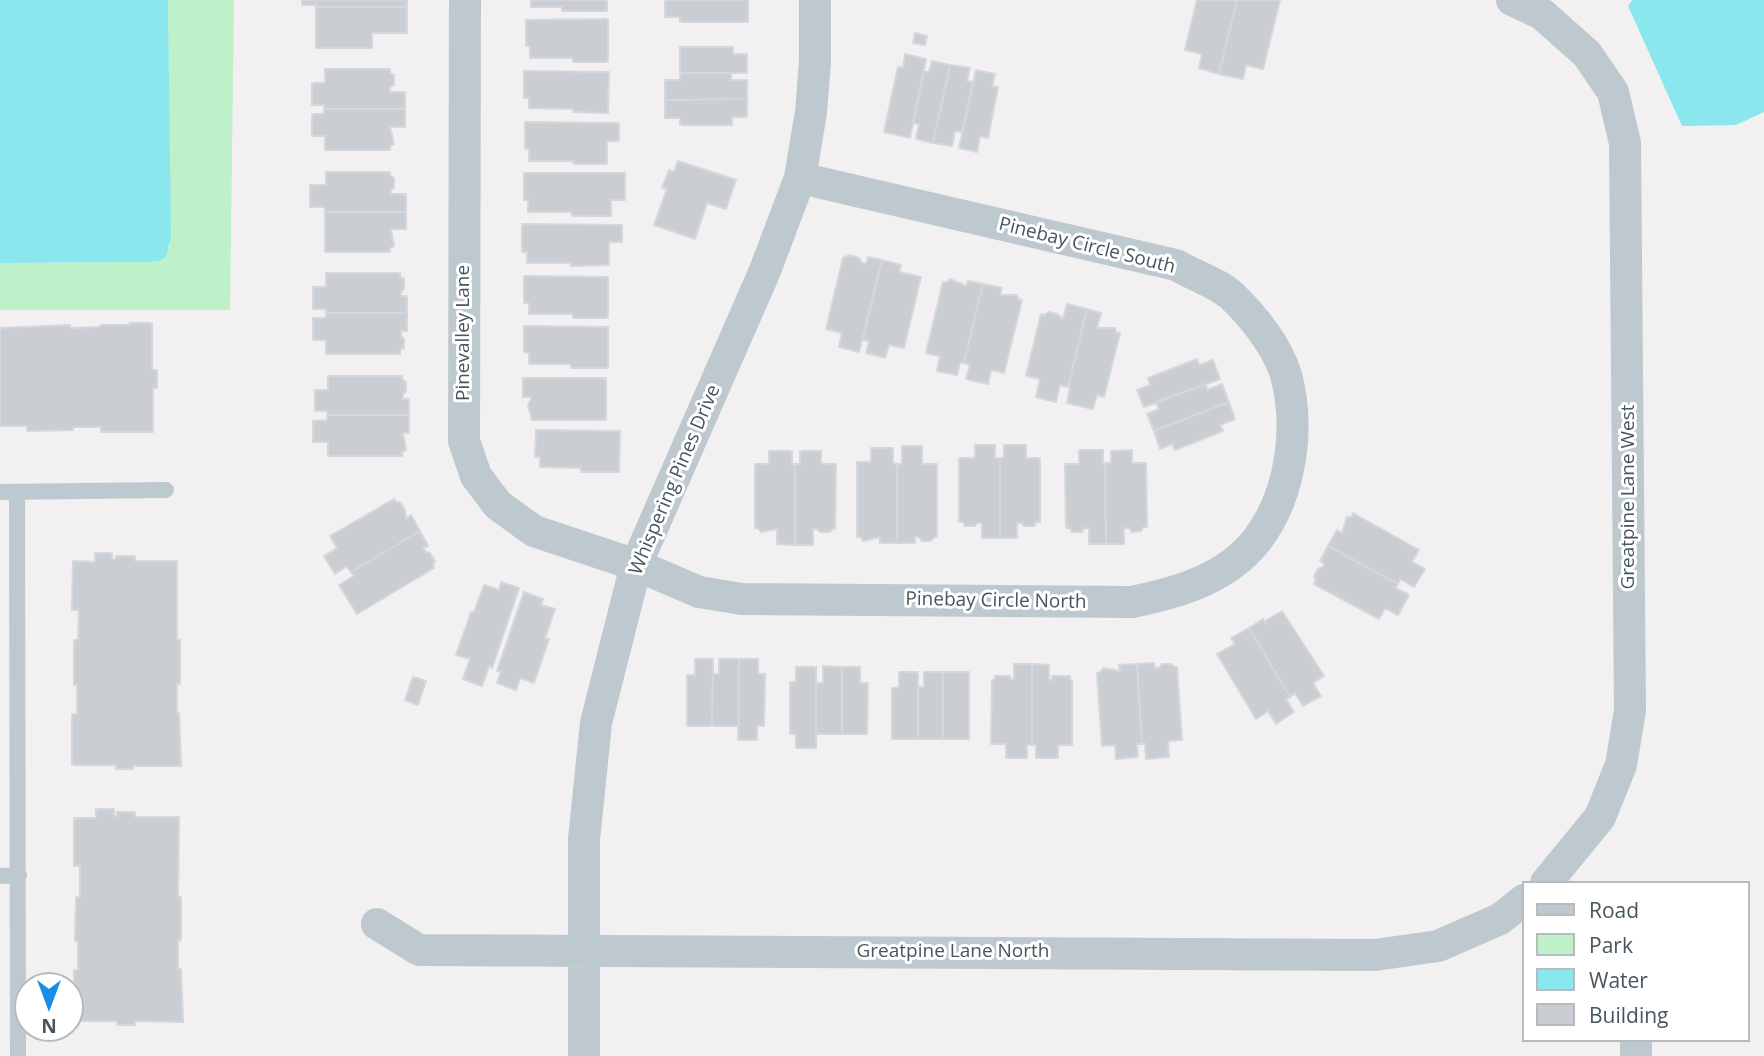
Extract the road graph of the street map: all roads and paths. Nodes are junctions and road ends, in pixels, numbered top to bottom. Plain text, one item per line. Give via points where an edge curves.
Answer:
1 (465, 0) edge
2 (815, 0) edge
3 (1512, 0) edge
4 (800, 178) junction
5 (1290, 460) joint
6 (166, 490) dead end
7 (0, 492) edge
8 (17, 492) junction
9 (636, 565) junction
10 (19, 875) junction
11 (0, 876) edge
12 (1550, 881) edge
13 (1522, 902) edge
14 (377, 924) dead end
15 (585, 950) junction
16 (18, 1056) edge
17 (584, 1056) edge

1 - 9 street, Pinevalley Lane via 464,441 476,476 498,505 534,531
2 - 4 street, Whispering Pines Drive via 811,113
3 - 12 street, Greatpine Lane West via 1542,14 1587,54 1613,92 1625,143 1630,710 1621,765 1600,817
4 - 5 street, Pinebay Circle South via 1176,265 1230,294 1264,332 1285,373 1293,413
4 - 9 street, Whispering Pines Drive via 764,273
5 - 9 street, Pinebay Circle North via 1278,506 1251,547 1215,575 1177,593 1132,602 742,598 699,592
6 - 8 lane
7 - 8 lane
8 - 10 lane
9 - 15 street, Whispering Pines Drive via 596,723 584,839
10 - 11 lane
10 - 16 lane
13 - 15 street, Greatpine Lane North via 1500,919 1438,946 1375,955
14 - 15 street, Greatpine Lane North via 419,950
15 - 17 street, Whispering Pines Drive

